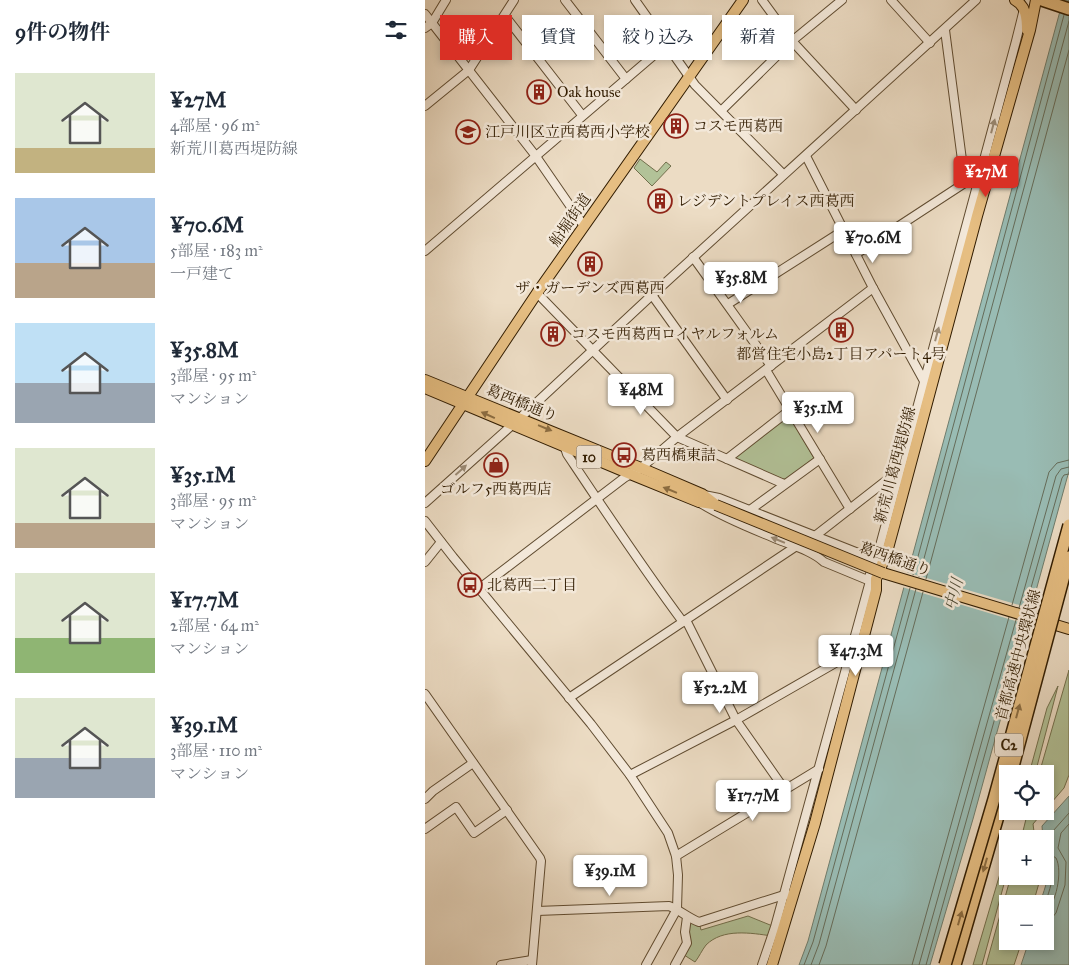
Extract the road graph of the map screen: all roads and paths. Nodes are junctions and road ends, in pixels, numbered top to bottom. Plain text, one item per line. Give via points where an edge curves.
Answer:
1 (446, 0) edge
2 (514, 0) edge
3 (565, 0) edge
4 (635, 0) edge
5 (743, 0) edge
6 (762, 0) edge
7 (842, 0) edge
8 (891, 0) edge
9 (976, 0) edge
10 (1033, 0) edge
11 (1036, 0) edge
12 (1042, 0) edge
13 (1021, 5) edge
14 (1069, 9) edge
15 (425, 14) edge
16 (506, 15) edge
17 (646, 15) edge
18 (773, 15) edge
19 (512, 25) edge
20 (428, 26) edge
21 (945, 30) junction
22 (794, 40) edge
23 (794, 42) edge
24 (929, 43) junction
25 (1025, 44) junction
26 (476, 60) edge
27 (648, 60) edge
28 (678, 60) edge
29 (773, 60) edge
30 (469, 70) junction
31 (689, 76) junction
32 (626, 78) junction
33 (425, 106) edge
34 (856, 110) junction
35 (721, 111) junction
36 (582, 116) junction
37 (535, 155) junction
38 (806, 156) junction
39 (980, 173) junction
40 (783, 174) junction
41 (965, 183) junction
42 (584, 226) junction
43 (844, 230) junction
44 (425, 251) edge
45 (855, 254) junction
46 (693, 257) junction
47 (873, 288) junction
48 (537, 292) junction
49 (652, 295) junction
50 (728, 304) junction
51 (593, 350) junction
52 (769, 368) junction
53 (425, 380) edge
54 (924, 381) junction
55 (425, 388) edge
56 (465, 400) junction
57 (727, 400) junction
58 (791, 410) junction
59 (520, 418) junction
60 (511, 425) junction
61 (677, 437) junction
62 (565, 448) junction
63 (727, 459) junction
64 (820, 459) junction
65 (425, 461) edge
66 (641, 468) junction
67 (630, 474) junction
68 (899, 476) junction
69 (784, 484) junction
70 (903, 491) junction
71 (701, 498) junction
72 (597, 499) junction
73 (425, 502) edge
74 (850, 509) junction
75 (750, 510) junction
76 (425, 521) edge
77 (1069, 525) edge
78 (815, 536) junction
79 (826, 540) junction
80 (441, 542) junction
81 (795, 546) junction
82 (818, 557) junction
83 (1069, 557) edge
84 (876, 560) junction
85 (425, 562) edge
86 (870, 581) junction
87 (480, 588) junction
88 (684, 621) junction
89 (1069, 629) edge
90 (851, 654) junction
91 (425, 694) edge
92 (569, 698) junction
93 (736, 720) junction
94 (473, 763) junction
95 (1013, 765) edge
96 (819, 769) junction
97 (630, 774) junction
98 (785, 790) junction
99 (425, 799) edge
100 (507, 810) junction
101 (999, 812) edge
102 (425, 829) edge
103 (676, 856) junction
104 (789, 895) junction
105 (677, 909) junction
106 (537, 910) junction
107 (687, 917) junction
108 (532, 962) edge
109 (501, 965) edge
110 (646, 965) edge
111 (675, 965) edge
112 (762, 965) edge
113 (772, 965) edge
114 (945, 965) edge
115 (955, 965) edge

1 - 20 street
2 - 16 street
3 - 32 street
4 - 17 street
5 - 31 main road, 船堀街道
6 - 18 street
7 - 22 street
8 - 24 street
9 - 21 street
10 - 13 main road
11 - 25 main road, 新荒川葛西堤防線
12 - 14 highway
13 - 25 main road via 1027,26
39 -> 13 street
15 - 20 street
19 - 36 street
20 - 30 street
21 - 24 street
21 - 41 street
23 - 34 street
24 - 34 street
25 - 70 main road, 新荒川葛西堤防線
26 - 30 street
27 - 32 street
28 - 31 street
29 - 35 street
30 - 33 street
30 - 37 street
31 - 35 street
31 - 42 main road, 船堀街道
32 - 36 street
34 - 38 street
35 - 40 street
36 - 37 street
37 - 42 street
37 - 44 street
38 - 40 street
38 - 43 street
39 - 41 street
54 -> 39 street
40 - 46 street
41 - 45 street
42 - 48 main road, 船堀街道
43 - 45 street
43 - 50 street
45 - 47 street
46 - 49 street
46 - 50 street
47 - 52 street
47 - 54 street
48 - 51 street
48 - 56 main road, 船堀街道
49 - 51 street
49 - 57 street
50 - 52 street
51 - 59 street
51 - 61 street
52 - 57 street
52 - 58 street
53 - 56 main road, 葛西橋通り / 10
54 - 68 street
55 - 56 main road, 葛西橋通り / 10
56 - 59 main road, 葛西橋通り / 10
60 -> 56 main road, 葛西橋通り / 10
56 - 65 main road, 船堀街道
57 - 61 street
58 - 63 street
58 - 64 street
59 - 60 street
59 -> 66 main road, 葛西橋通り / 10
60 - 62 main road, 葛西橋通り / 10
73 -> 60 street
61 - 63 street
61 - 66 street
62 - 67 main road, 葛西橋通り / 10
62 - 72 street
63 - 69 street
64 - 69 street
64 - 74 street
66 - 67 street
66 - 71 main road, 葛西橋通り / 10
71 -> 67 main road, 葛西橋通り / 10
67 - 72 street
68 - 70 street
68 - 74 street via 893,476
68 - 84 street
69 - 75 street
70 - 104 main road, 新荒川葛西堤防線
71 - 75 street via 719,498
81 -> 71 street via 748,527
71 - 89 main road, 葛西橋通り / 10, bridge via 874,570
72 - 87 street
72 - 88 street
74 - 78 street
75 - 78 street
76 - 80 street
114 -> 77 highway, 首都高速中央環状線 / C2, bridge
78 - 79 street
79 - 82 street
79 - 84 street
80 - 85 street
80 - 87 street
81 - 82 street
81 - 88 street
82 - 86 street
83 - 95 highway, 首都高速中央環状線 / C2, bridge
84 - 86 street
86 - 90 street
87 - 92 street
88 - 92 street
88 - 93 street
90 - 93 street
90 - 96 street
91 - 94 street
92 - 97 street
93 - 97 street
93 - 98 street
94 - 99 street
94 - 100 street
96 - 98 street
96 - 104 street
97 - 103 street via 668,833
98 - 103 street
100 - 102 street via 474,833 456,808
100 - 106 street via 541,861
101 -> 115 highway
103 - 105 street
104 - 107 street via 699,922
104 - 112 street
104 - 113 main road, 新荒川葛西堤防線
105 - 106 street via 669,906
105 - 107 street
105 - 110 street
106 - 108 street
107 - 111 street via 687,943
108 - 109 street

